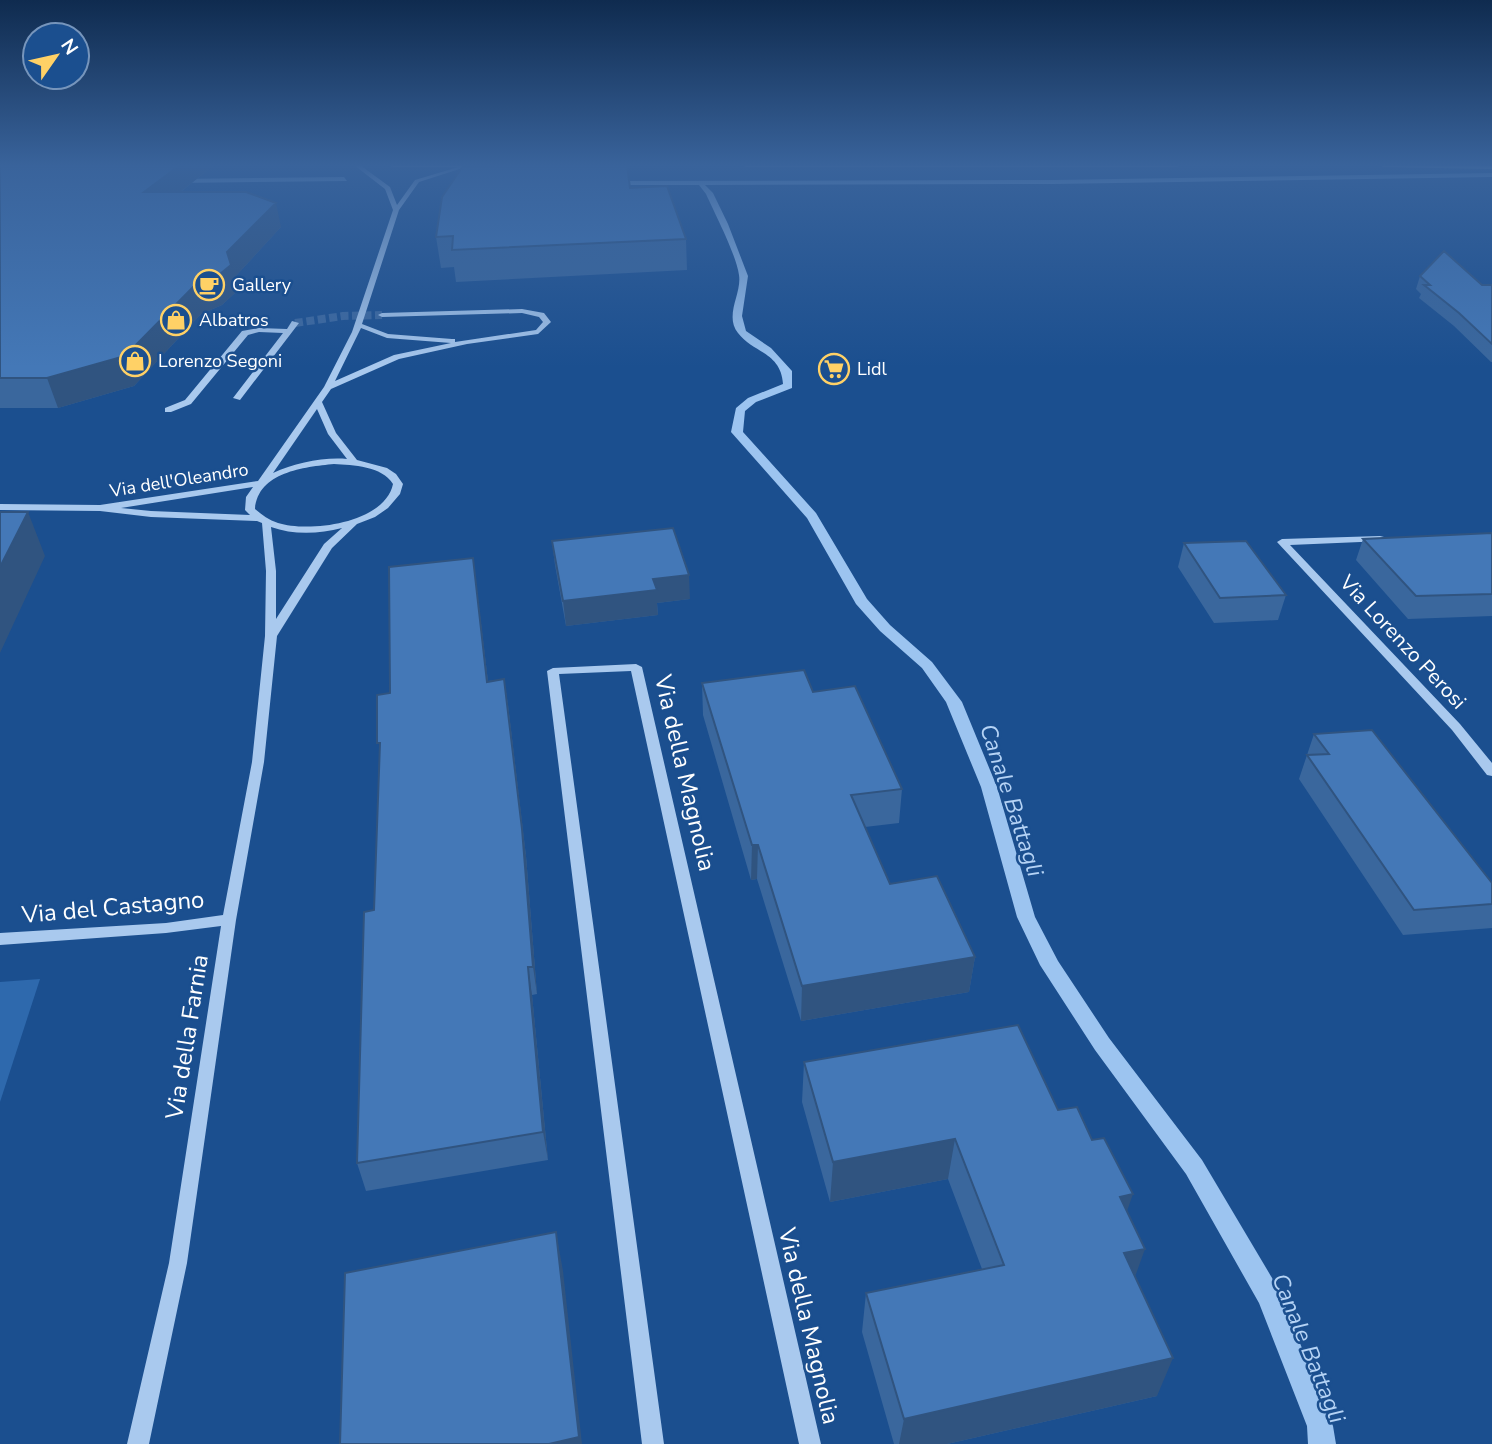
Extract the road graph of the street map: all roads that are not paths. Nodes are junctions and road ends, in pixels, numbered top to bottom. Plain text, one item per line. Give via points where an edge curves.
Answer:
1 (389, 232) edge
2 (382, 315) tunnel mouth
3 (295, 323) tunnel mouth
4 (359, 325) junction
5 (289, 331) junction
6 (467, 342) junction
7 (328, 387) junction
8 (237, 398) dead end
9 (317, 401) junction
10 (168, 410) dead end
11 (353, 461) junction
12 (261, 483) junction
13 (0, 507) edge
14 (100, 508) junction
15 (261, 521) junction
16 (355, 521) junction
17 (1389, 539) edge
18 (271, 636) junction
19 (1492, 772) edge
20 (229, 920) junction
21 (0, 939) edge
22 (138, 1444) edge
23 (653, 1444) edge
24 (810, 1444) edge

1 - 4 street, Via della Farnia
2 - 6 street via 522,311 541,315 547,322 538,331
3 - 5 street
4 - 6 street via 387,336
4 - 7 street, Via della Farnia
5 - 8 street
5 - 10 street via 244,333 188,402
6 - 7 street via 397,357
7 - 9 street, Via della Farnia
9 - 11 street via 332,434
9 - 12 street, Via della Farnia
11 - 12 street, Via della Farnia via 313,463
11 - 16 street, Via della Farnia via 384,470 394,477 396,486 386,505
12 - 14 street, Via dell'Oleandro
12 - 15 street, Via della Farnia via 248,501
13 - 14 street, Via dell'Oleandro
14 - 15 street, Via dell'Oleandro
15 - 16 street, Via della Farnia via 308,529
15 - 18 street, Via della Farnia via 271,571
16 - 18 street, Via della Farnia via 328,546
17 - 19 street, Via Lorenzo Perosi via 1282,542 1456,727
18 - 20 street, Via della Farnia via 258,762
20 - 21 street, Via del Castagno
20 - 22 street, Via della Farnia via 178,1263
23 - 24 street, Via della Magnolia via 553,671 636,667

